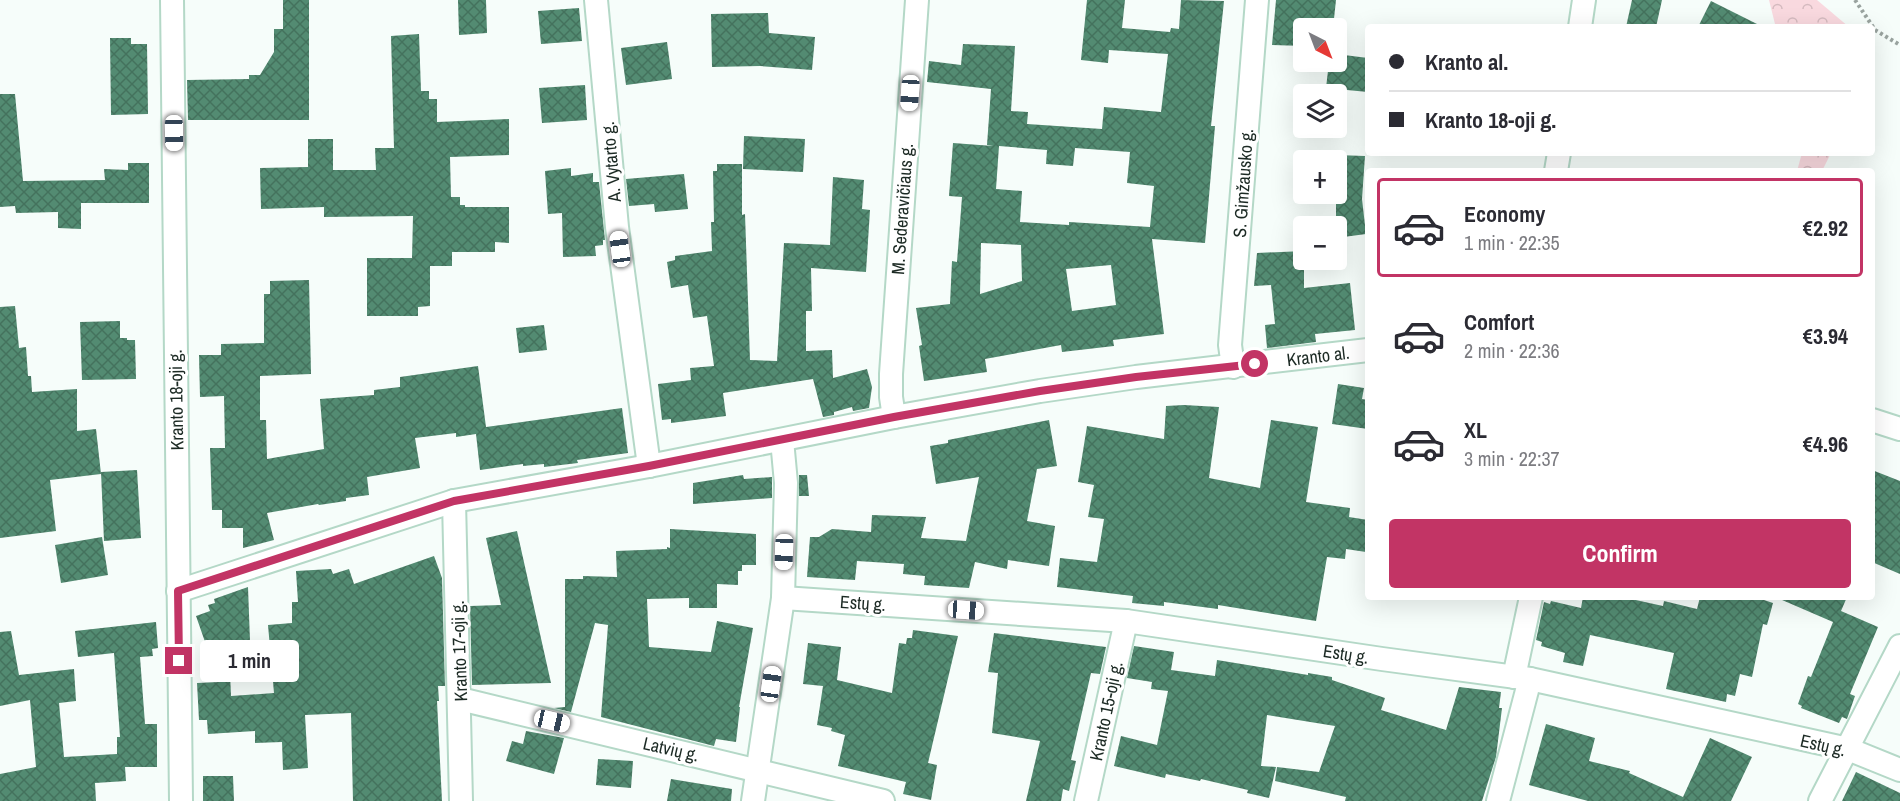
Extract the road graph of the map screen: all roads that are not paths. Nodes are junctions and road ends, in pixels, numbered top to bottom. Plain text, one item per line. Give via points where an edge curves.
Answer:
1 (172, 0) edge
2 (596, 0) edge
3 (916, 0) edge
4 (1257, 0) edge
5 (1584, 0) edge
6 (1580, 24) edge
7 (1365, 350) edge
8 (1233, 367) junction
9 (894, 417) junction
10 (1875, 421) edge
11 (1900, 429) edge
12 (782, 440) junction
13 (649, 466) junction
14 (454, 501) junction
15 (178, 591) junction
16 (783, 598) junction
17 (1531, 600) edge
18 (1126, 621) junction
19 (1900, 646) edge
20 (1522, 678) junction
21 (460, 699) junction
22 (1848, 749) junction
23 (759, 770) junction
24 (1900, 770) edge
25 (180, 801) edge
26 (461, 801) edge
27 (753, 801) edge
28 (883, 801) edge
29 (1086, 801) edge
30 (1498, 801) edge
31 (1820, 801) edge

1 - 15 street, Kranto 18-oji g.
2 - 13 street, A. Vytarto g. via 617,227
3 - 9 street, M. Sederavičiaus g. via 891,374
4 - 8 street, S. Gimžausko g. via 1230,345
5 - 6 street
7 - 8 street, Kranto al.
8 - 9 street, Kranto al. via 1136,377
9 - 12 street, Kranto al.
10 - 11 street
12 - 13 street, Kranto al.
12 - 16 street via 786,483
13 - 14 street, Kranto al.
14 - 15 street, Kranto al.
14 - 21 street, Kranto 17-oji g.
15 - 25 street, Kranto 18-oji g.
16 - 18 street, Estų g.
16 - 23 street
17 - 20 street
18 - 20 street, Estų g.
18 - 29 street, Kranto 15-oji g.
19 - 22 street
20 - 22 street, Estų g.
20 - 30 street
21 - 23 street, Latvių g.
21 - 26 street, Kranto 17-oji g.
22 - 24 street, Estų g.
22 - 31 street
23 - 27 street
23 - 28 street, Latvių g.

